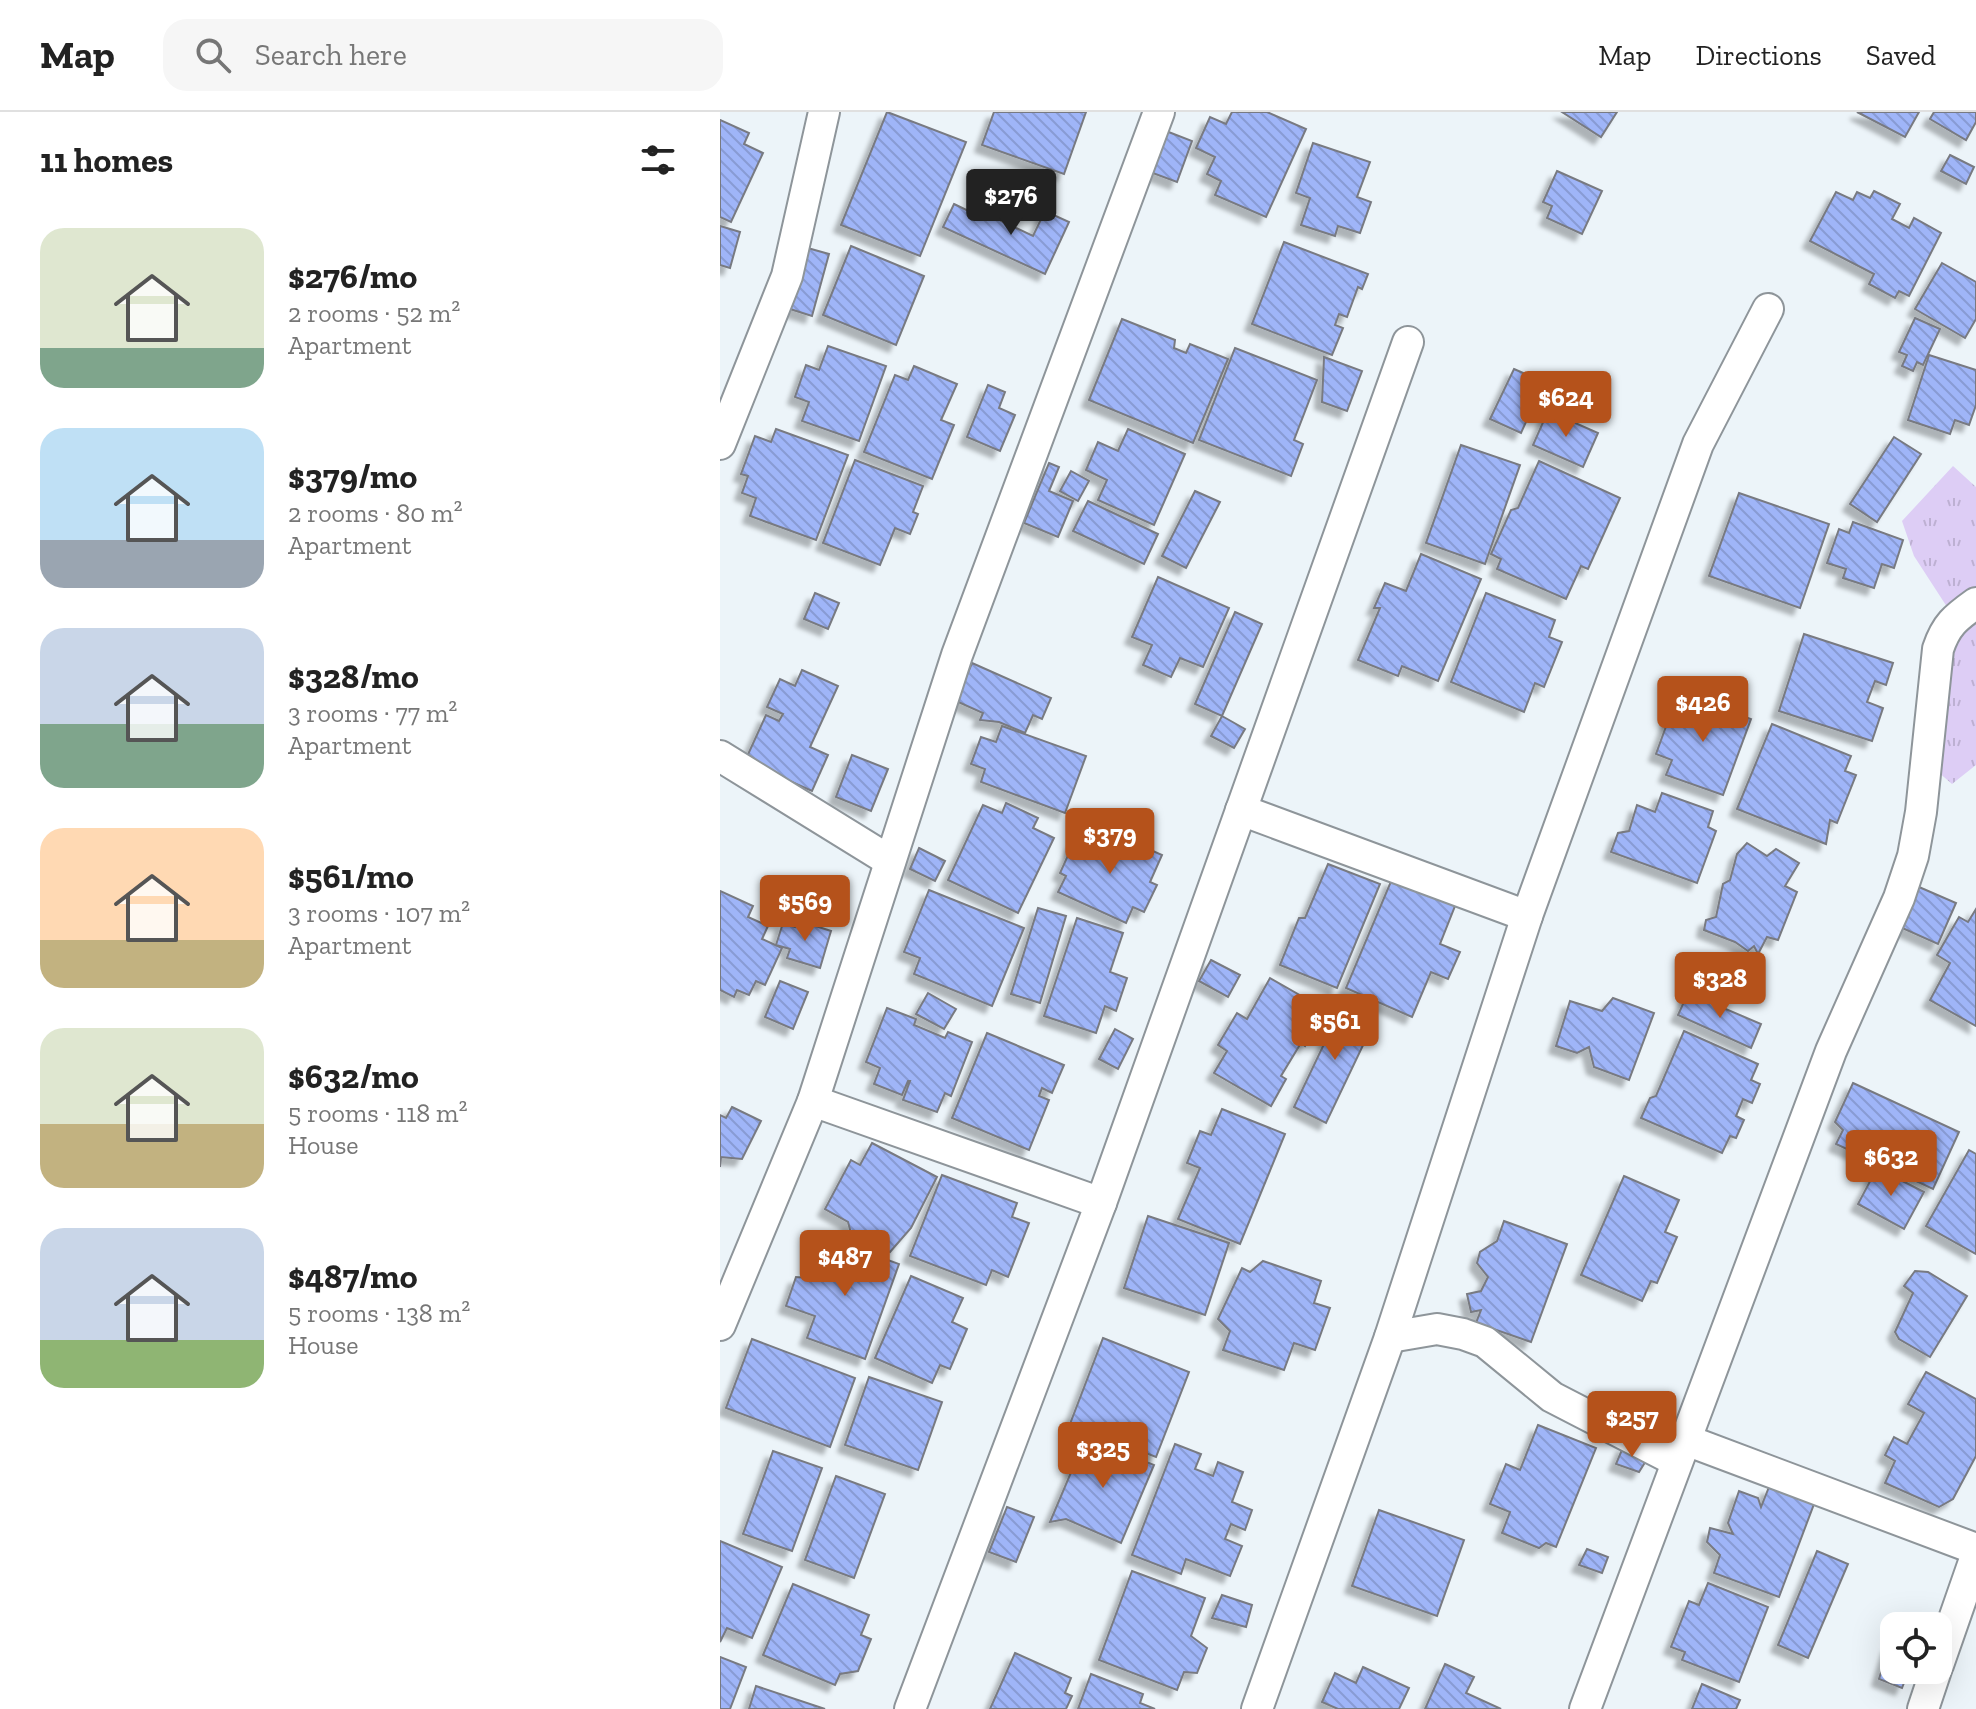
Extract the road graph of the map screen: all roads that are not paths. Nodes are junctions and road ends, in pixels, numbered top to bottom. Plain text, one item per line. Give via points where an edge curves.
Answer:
1 (824, 112) edge
2 (1159, 112) edge
3 (1768, 309) dead end
4 (1408, 342) dead end
5 (720, 444) edge
6 (1976, 603) edge
7 (720, 756) edge
8 (1241, 810) junction
9 (890, 861) junction
10 (1527, 916) junction
11 (813, 1101) junction
12 (1101, 1203) junction
13 (720, 1325) edge
14 (1390, 1337) junction
15 (1681, 1450) junction
16 (1976, 1549) edge
17 (1976, 1556) edge
18 (1952, 1624) edge
19 (1931, 1684) edge
20 (910, 1709) edge
21 (1257, 1709) edge
22 (1585, 1709) edge
23 (1923, 1709) edge

1 - 5 street via 787,276
2 - 9 street via 957,655
3 - 10 street via 1698,444
4 - 8 street
6 - 15 street via 1944,631 1938,649 1921,812 1899,898 1831,1051
7 - 9 street
8 - 10 street
8 - 12 street
9 - 11 street
10 - 14 street
11 - 12 street
11 - 13 street
12 - 20 street
14 - 15 street via 1437,1329 1485,1342 1552,1397
14 - 21 street
15 - 16 street
15 - 22 street
17 - 18 street
19 - 23 street

